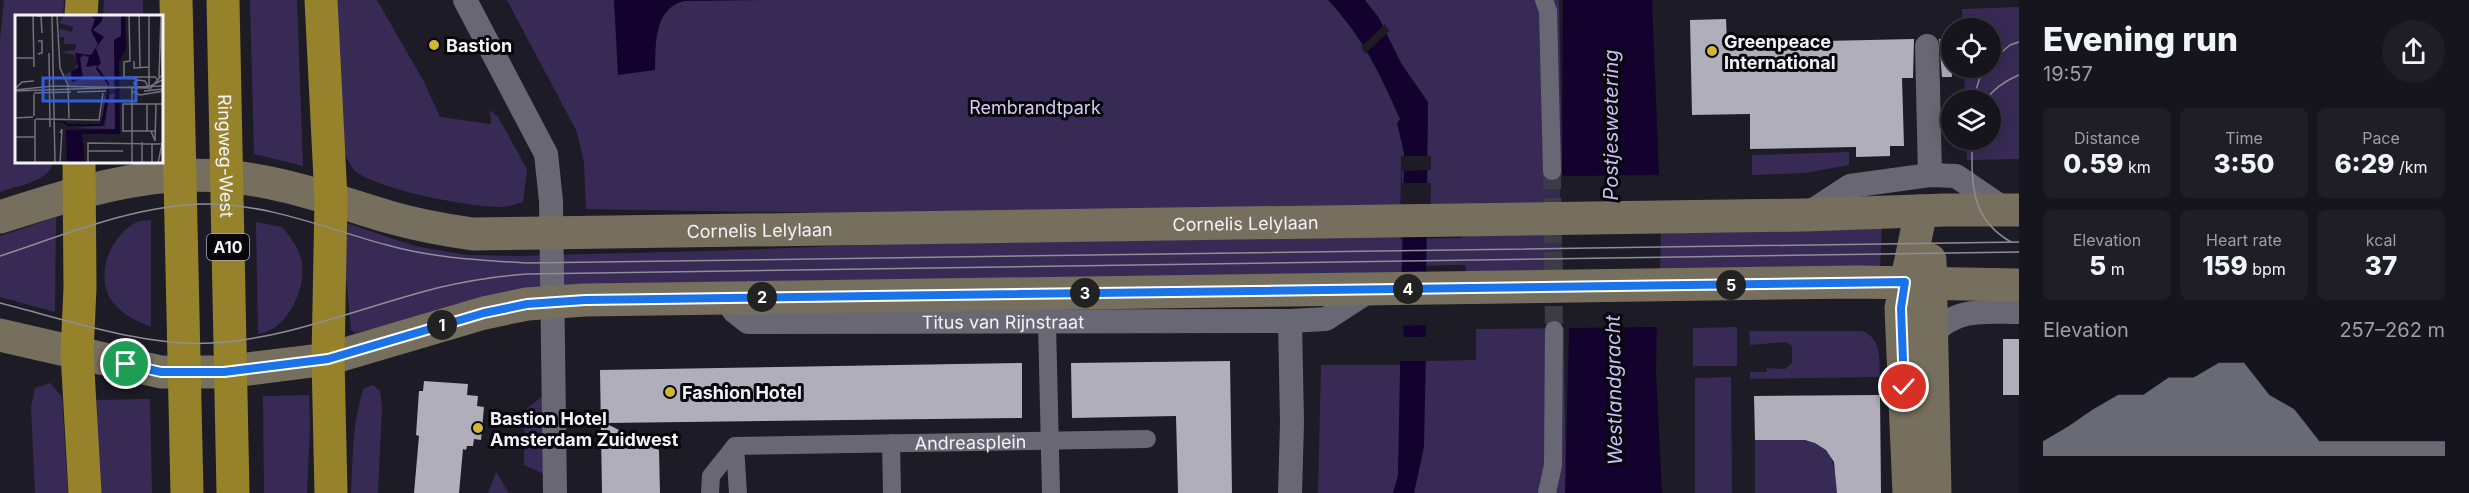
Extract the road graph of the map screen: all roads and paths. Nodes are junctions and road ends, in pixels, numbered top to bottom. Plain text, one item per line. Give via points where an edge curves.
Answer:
1 (82, 0) edge
2 (176, 0) edge
3 (223, 0) edge
4 (321, 0) edge
5 (465, 0) edge
6 (1544, 0) edge
7 (81, 15) edge
8 (1927, 46) dead end
9 (1552, 171) tunnel mouth
10 (1930, 175) junction
11 (80, 176) edge
12 (331, 199) junction
13 (2012, 210) edge
14 (1921, 211) junction
15 (1805, 215) junction
16 (0, 217) edge
17 (2019, 285) edge
18 (1922, 286) junction
19 (1372, 289) junction
20 (726, 298) junction
21 (1975, 312) junction
22 (2019, 312) edge
23 (1290, 321) junction
24 (1047, 323) junction
25 (1554, 330) tunnel mouth
26 (1931, 334) junction
27 (0, 335) edge
28 (77, 353) junction
29 (328, 359) junction
30 (1147, 439) dead end
31 (1050, 440) junction
32 (891, 443) junction
33 (735, 446) junction
34 (85, 493) edge
35 (187, 493) edge
36 (233, 493) edge
37 (331, 493) edge
38 (555, 493) edge
39 (710, 493) edge
40 (738, 493) edge
41 (892, 493) edge
42 (1051, 493) edge
43 (1290, 493) edge
44 (1547, 493) edge
45 (1909, 493) edge
46 (1935, 493) edge

1 - 7 highway
2 - 35 highway, A10
3 - 36 highway, Ringweg-West / A10
4 - 12 highway
5 - 38 street via 546,154 551,201
6 - 9 street via 1548,11
8 - 10 street
10 - 13 street via 1956,176
10 - 15 street via 1850,186
11 - 12 main road, Cornelis Lelylaan via 119,183 204,174 250,179
11 - 16 main road, Cornelis Lelylaan
11 - 28 highway
12 - 15 main road, Cornelis Lelylaan via 434,229 526,235
12 - 29 highway
13 - 14 main road, Cornelis Lelylaan
14 - 15 main road, Cornelis Lelylaan
14 - 18 main road via 1930,253
17 - 18 main road
18 - 19 main road
18 - 21 street
18 - 26 main road
18 - 45 main road via 1901,308
19 - 20 main road
19 - 23 street, Titus van Rijnstraat via 1326,319
20 - 24 street, Titus van Rijnstraat via 748,322
20 - 29 main road via 527,304
21 - 22 street
21 - 26 street via 1954,316
23 - 24 street, Titus van Rijnstraat
23 - 43 street
24 - 31 street, Andreasplein
25 - 44 street via 1553,465
26 - 46 main road
27 - 28 main road
28 - 29 main road via 161,372 224,372
28 - 34 highway
29 - 37 highway
30 - 31 street, Andreasplein
31 - 32 street, Andreasplein
31 - 42 street, Andreasplein
32 - 33 street, Andreasplein
32 - 41 street, Andreasplein
33 - 39 street via 711,476
33 - 40 street

